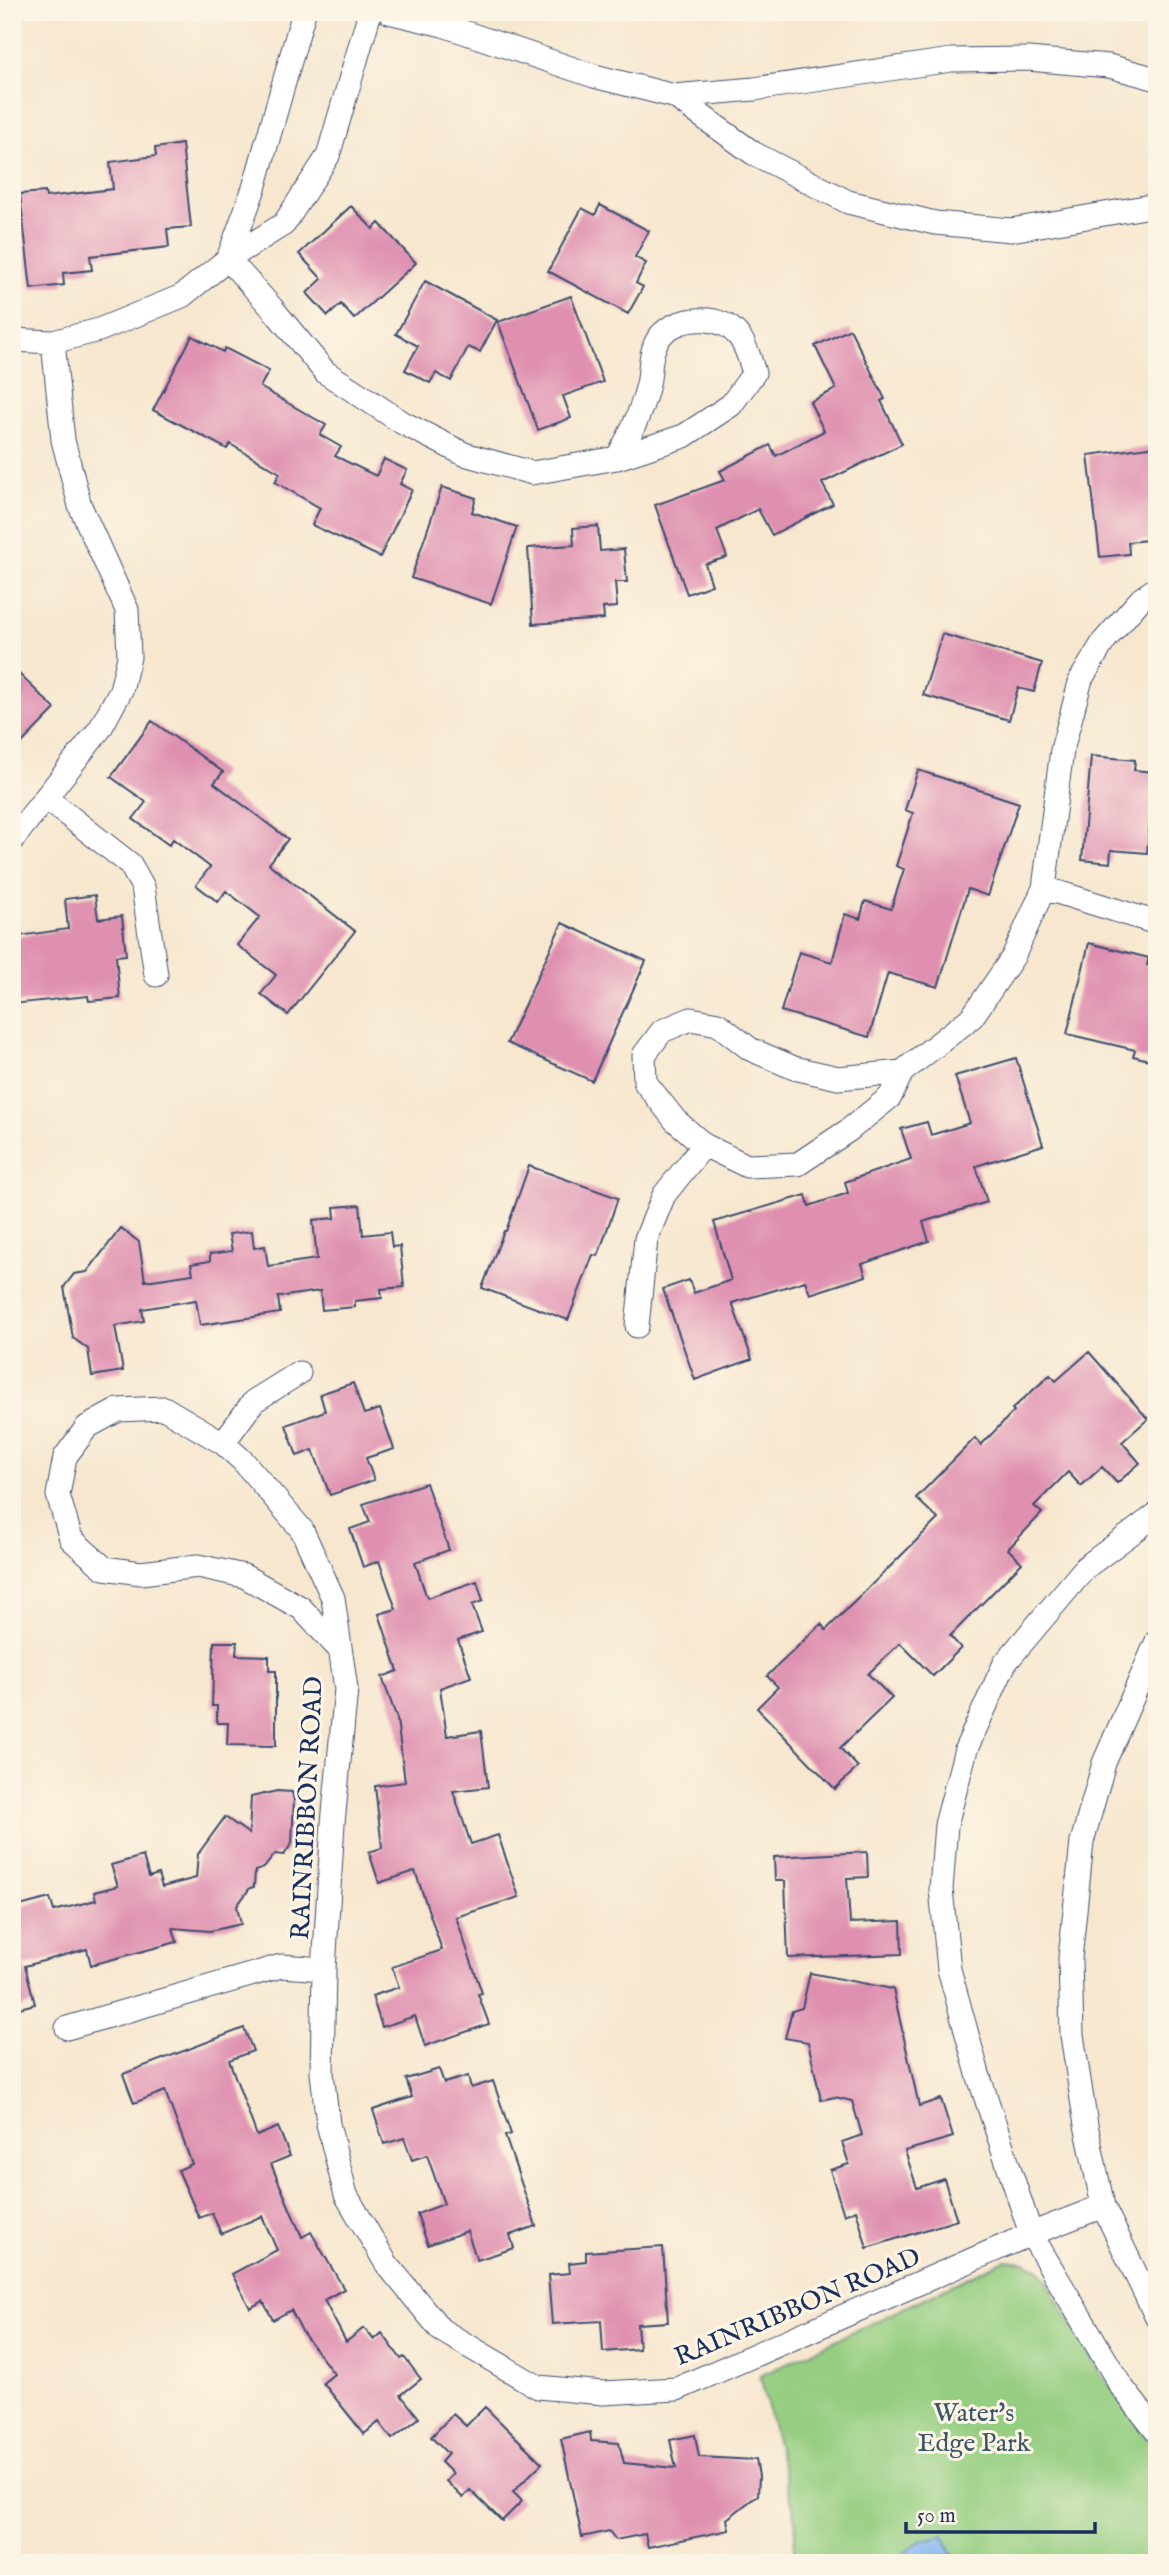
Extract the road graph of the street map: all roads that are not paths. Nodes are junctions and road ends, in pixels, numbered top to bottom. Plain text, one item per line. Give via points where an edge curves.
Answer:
1 (304, 12) edge
2 (370, 12) edge
3 (390, 12) edge
4 (1157, 79) edge
5 (674, 96) junction
6 (1157, 205) edge
7 (228, 259) junction
8 (12, 340) edge
9 (53, 342) junction
10 (617, 458) junction
11 (1157, 588) edge
12 (46, 798) junction
13 (12, 840) edge
14 (1044, 888) junction
15 (1157, 923) edge
16 (156, 975) dead end
17 (902, 1072) junction
18 (704, 1145) junction
19 (637, 1326) dead end
20 (299, 1373) dead end
21 (223, 1443) junction
22 (1157, 1514) edge
23 (1157, 1641) edge
24 (341, 1650) junction
25 (324, 1969) junction
26 (67, 2028) dead end
27 (1103, 2206) junction
28 (1031, 2234) junction
29 (1157, 2318) edge
30 (1157, 2432) edge

1 - 7 street via 254,188
2 - 7 street via 328,156 284,224
3 - 5 street via 594,76
4 - 5 street via 1109,66 1055,61 951,60
5 - 6 street via 753,153 848,202 935,223 1011,230
7 - 9 street via 182,296 99,330
7 - 10 street via 325,372 415,429 464,454 532,473
8 - 9 street
9 - 12 street via 63,440 80,506 127,610 129,657 121,690 100,729
10 - 10 street via 684,436 732,405 754,373 745,342 722,322 695,319 669,327 653,348 648,387
11 - 14 street via 1141,599 1104,641 1081,679 1062,750
12 - 13 street
12 - 16 street via 130,864 143,887
14 - 15 street
14 - 17 street via 1013,957 972,1017
17 - 18 street via 890,1097 798,1164 747,1166
17 - 18 street via 838,1078 794,1069 750,1049 718,1024 691,1019 662,1031 644,1055 645,1082 675,1120
18 - 19 street via 664,1195 646,1239
20 - 21 street via 254,1401
21 - 24 street, RAINRIBBON ROAD via 302,1530 333,1598
21 - 24 street, RAINRIBBON ROAD via 164,1408 118,1410 87,1427 65,1457 58,1495 71,1539 104,1567 141,1573 198,1566 244,1576 300,1608
22 - 28 street via 1086,1567 1005,1663 966,1749 946,1825 941,1889 949,1969
23 - 27 street via 1104,1763 1082,1842 1071,1947 1072,2035
24 - 25 street, RAINRIBBON ROAD via 346,1689
25 - 26 street, RAINRIBBON ROAD via 281,1966
25 - 28 street, RAINRIBBON ROAD via 324,2086 328,2124 346,2195 386,2263 441,2330 538,2387 603,2393 677,2389
27 - 28 street, RAINRIBBON ROAD
27 - 29 street
28 - 30 street via 1121,2386

